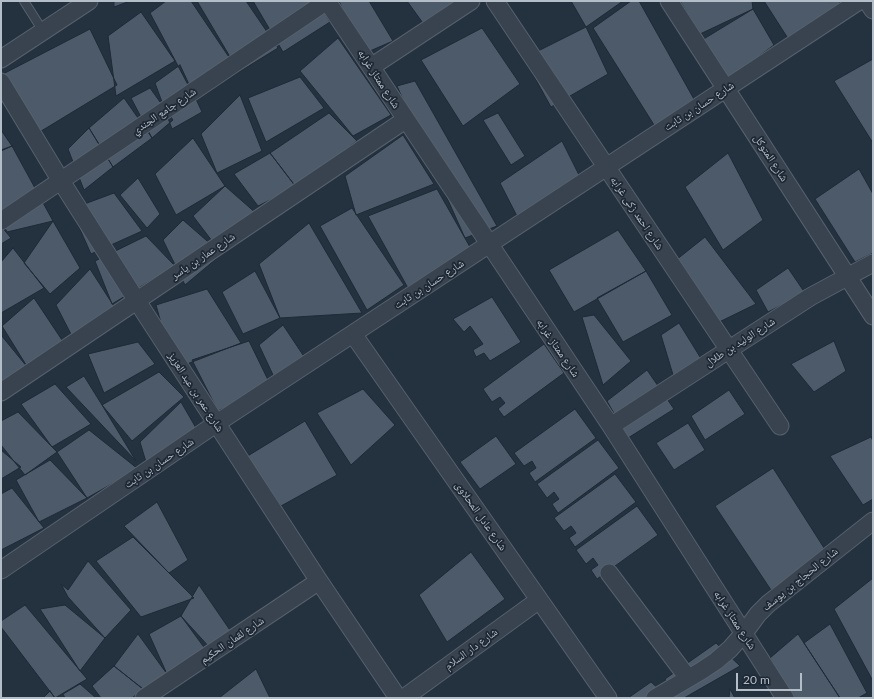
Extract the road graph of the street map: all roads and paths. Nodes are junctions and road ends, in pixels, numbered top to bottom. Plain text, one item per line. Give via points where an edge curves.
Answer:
1 (24, 1) edge
2 (89, 1) edge
3 (327, 1) edge
4 (471, 1) edge
5 (495, 1) edge
6 (669, 1) edge
7 (859, 1) edge
8 (867, 1) edge
9 (873, 10) edge
10 (43, 31) junction
11 (1, 59) edge
12 (371, 67) junction
13 (1, 82) edge
14 (726, 89) junction
15 (405, 120) junction
16 (606, 167) junction
17 (61, 181) junction
18 (1, 221) edge
19 (489, 245) junction
20 (873, 263) edge
21 (847, 276) junction
22 (137, 301) junction
23 (873, 316) edge
24 (353, 334) junction
25 (729, 350) junction
26 (1, 392) edge
27 (217, 423) junction
28 (611, 426) junction
29 (780, 426) dead end
30 (873, 521) edge
31 (1, 570) edge
32 (609, 573) dead end
33 (319, 581) junction
34 (539, 600) junction
35 (744, 634) junction
36 (688, 678) junction
37 (144, 698) edge
38 (398, 698) edge
39 (404, 698) edge
40 (608, 698) edge
41 (656, 698) edge
42 (785, 698) edge

1 - 10 lane
2 - 10 street
3 - 12 street, شارع ممتاز غرابه
3 - 17 street, شارع جامع الجندي
4 - 12 street
5 - 16 street, شارع احمد زكى غرابه
6 - 14 street, شارع المتوكل
7 - 14 street, شارع حسان بن ثابت
8 - 9 street
10 - 11 street
12 - 15 street, شارع ممتاز غرابه
13 - 17 street, شارع عمر بن عبد العزيز
14 - 16 street, شارع حسان بن ثابت
14 - 21 street, شارع المتوكل
15 - 19 street, شارع ممتاز غرابه
15 - 22 street, شارع عمار بن ياسر
16 - 19 street, شارع حسان بن ثابت
16 - 25 street, شارع احمد زكى غرابه
17 - 18 street, شارع جامع الجندي
17 - 22 street, شارع عمر بن عبد العزيز
19 - 24 street, شارع حسان بن ثابت
19 - 28 street, شارع ممتاز غرابه
20 - 21 street, شارع الوليد بن طلال
21 - 23 street, شارع المتوكل
21 - 25 street, شارع الوليد بن طلال
22 - 26 street, شارع عمار بن ياسر
22 - 27 street, شارع عمر بن عبد العزيز
24 - 27 street, شارع حسان بن ثابت
24 - 34 street, شارع عادل المحلاوى
25 - 28 street, شارع الوليد بن طلال
25 - 29 street, شارع احمد زكى غرابه
27 - 31 street, شارع حسان بن ثابت
27 - 33 street, شارع عمر بن عبد العزيز
28 - 35 street, شارع ممتاز غرابه
30 - 35 street, شارع الحجاج بن يوسف via 768,604
32 - 36 street
33 - 37 street, شارع لقمان الحكيم
33 - 38 street, شارع عمر بن عبد العزيز
34 - 39 street, شارع دار السلام
34 - 40 street, شارع عادل المحلاوى
35 - 36 street, شارع الحجاج بن يوسف via 730,649
35 - 42 street, شارع ممتاز غرابه
36 - 41 street, شارع الحجاج بن يوسف

